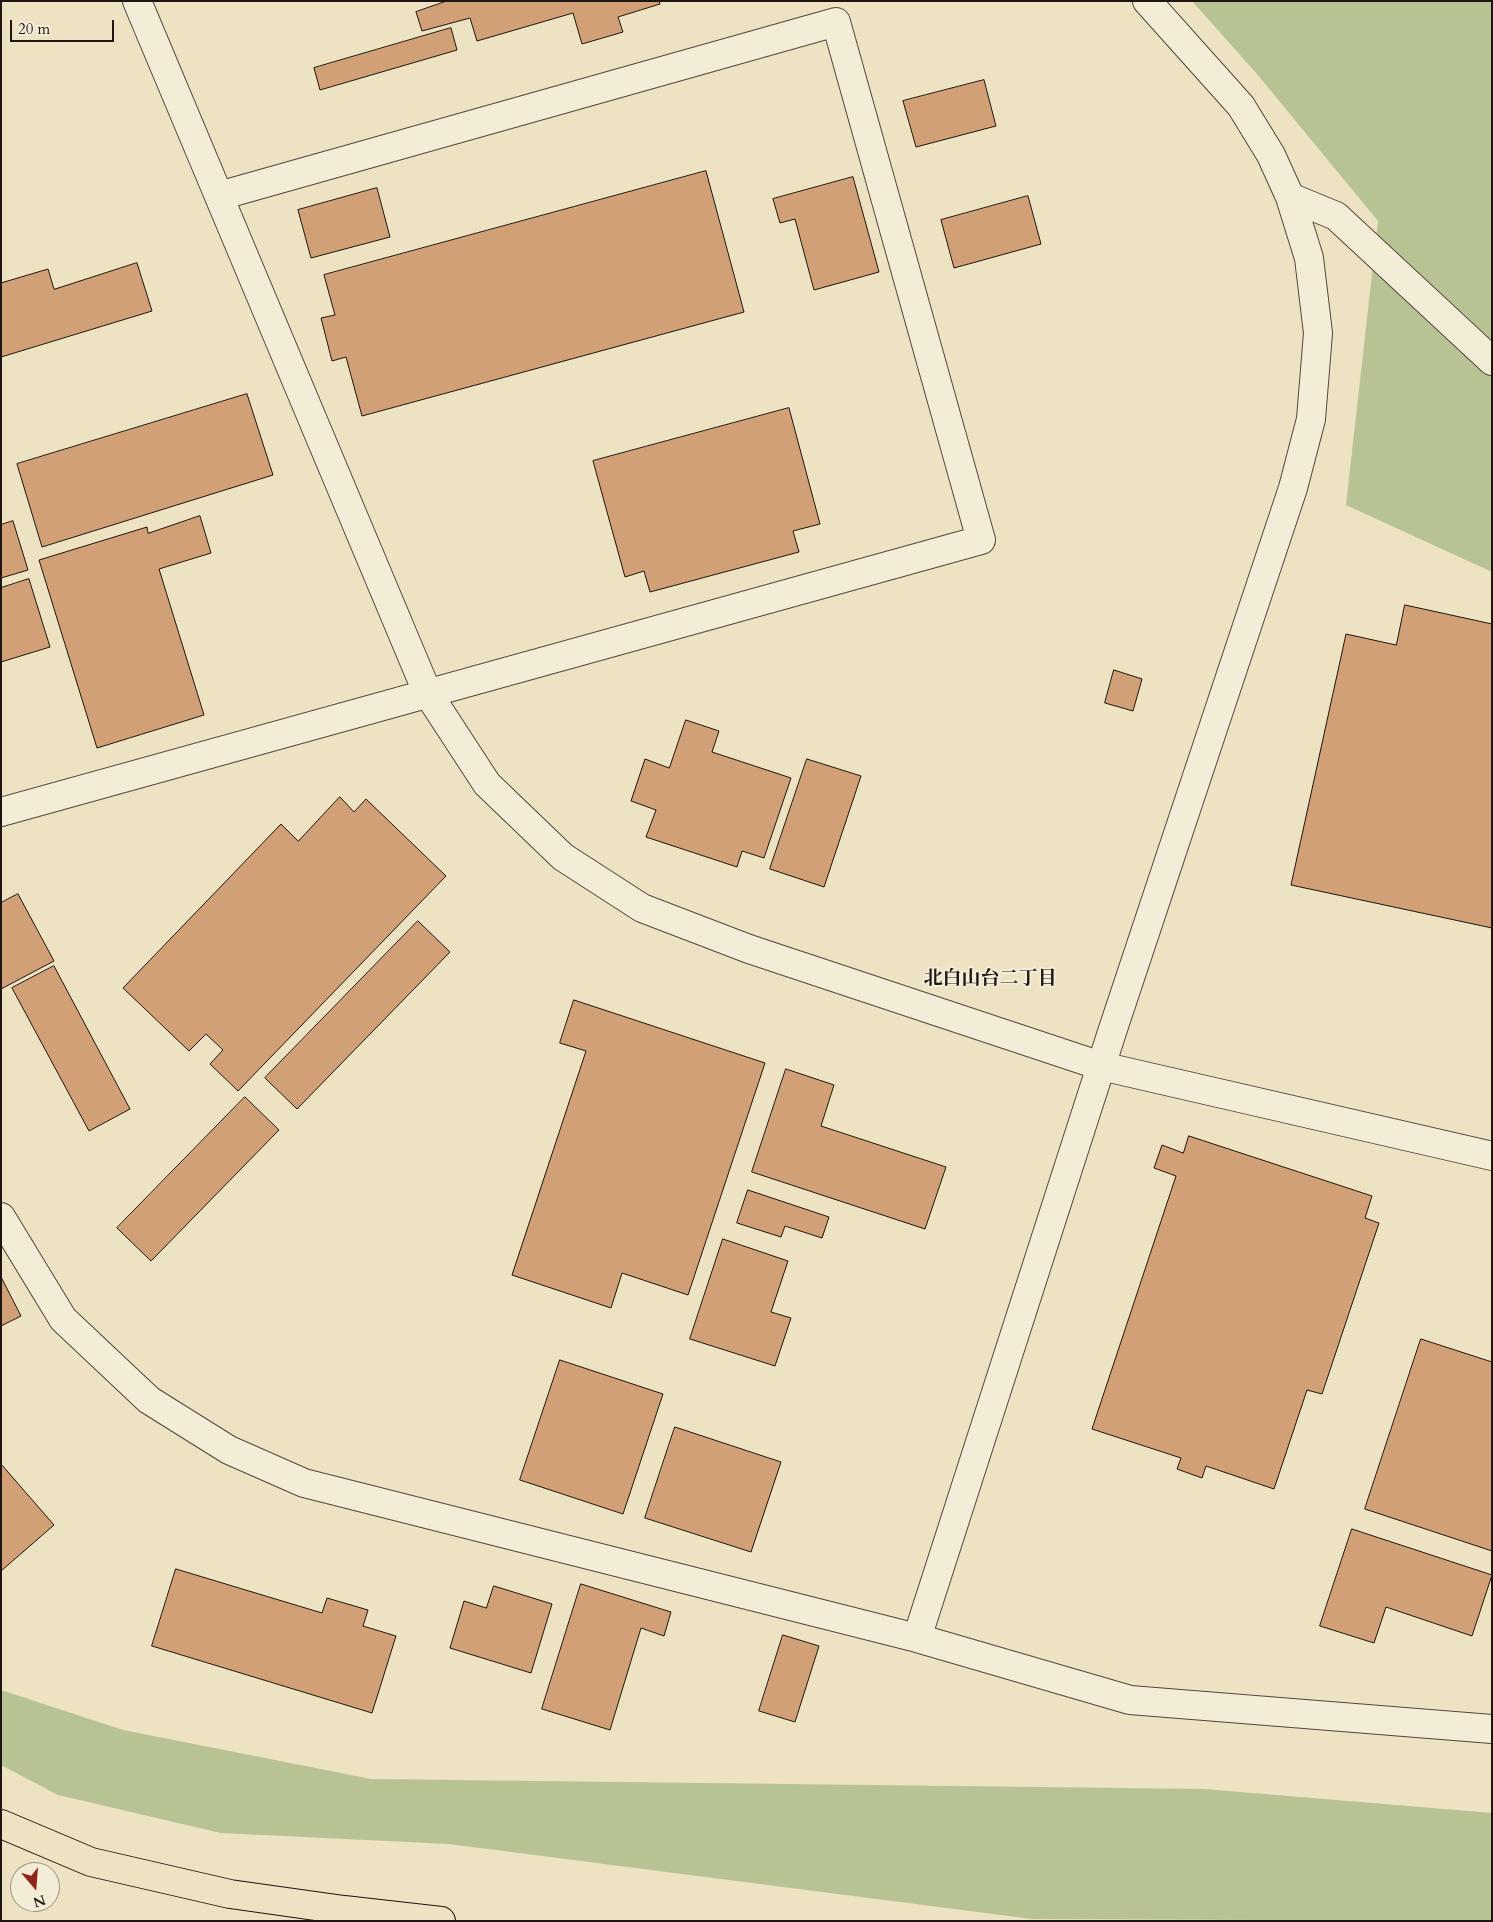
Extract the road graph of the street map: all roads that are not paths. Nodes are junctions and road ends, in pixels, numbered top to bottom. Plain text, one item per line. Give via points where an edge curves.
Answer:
1 (137, 1) edge
2 (1147, 1) edge
3 (219, 196) junction
4 (1290, 197) junction
5 (1492, 361) edge
6 (427, 692) junction
7 (1, 812) edge
8 (1101, 1066) junction
9 (1492, 1156) edge
10 (1, 1217) edge
11 (917, 1638) junction
12 (1492, 1729) edge
13 (1, 1824) edge
14 (442, 1921) edge

1 - 3 street
2 - 4 street via 1241,106 1271,155
3 - 6 street
3 - 6 street via 836,22 981,540
4 - 5 street via 1336,216
4 - 8 street via 1309,258 1318,333 1311,419 1293,488
6 - 7 street
6 - 8 street via 487,784 563,857 642,908 749,949
8 - 9 street
8 - 11 street
10 - 11 street via 63,1319 149,1400 228,1450 304,1483
11 - 12 street via 1130,1700
13 - 14 highway via 91,1862 230,1894

